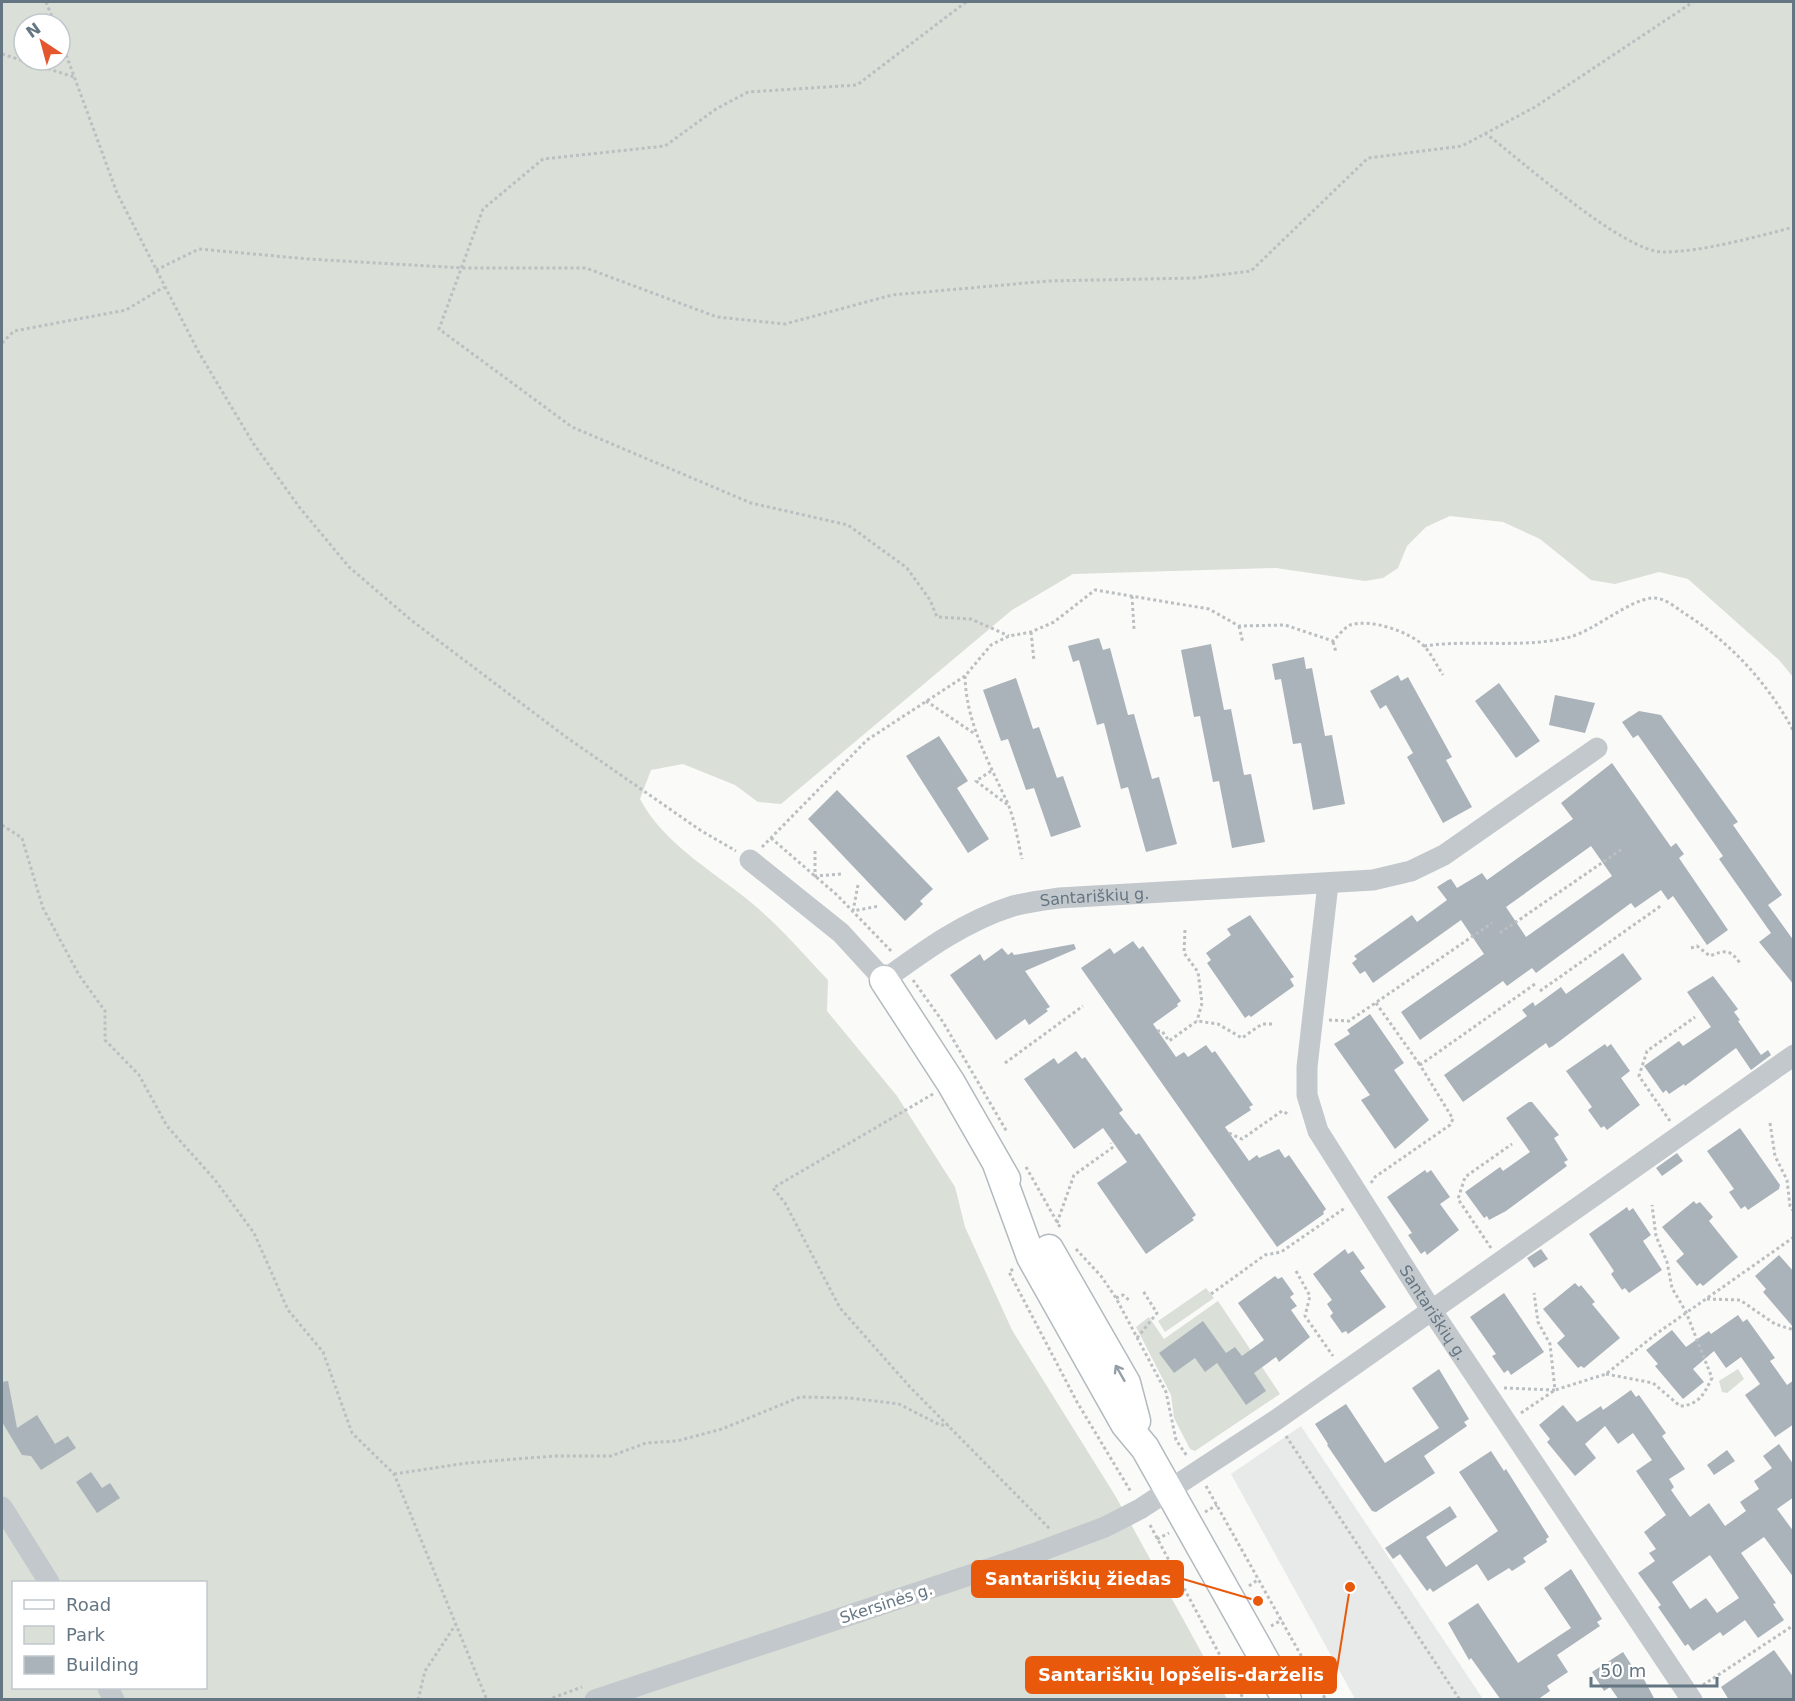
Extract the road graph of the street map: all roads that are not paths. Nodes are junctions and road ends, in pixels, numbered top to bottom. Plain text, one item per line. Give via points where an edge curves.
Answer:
1 (1597, 748) dead end
2 (750, 860) road end
3 (1328, 884) junction
4 (884, 980) junction
5 (1794, 1055) edge
6 (1432, 1311) junction
7 (1169, 1491) junction
8 (2, 1507) edge
9 (48, 1581) edge
10 (1690, 1697) edge
11 (595, 1700) edge
12 (1287, 1700) edge

1 - 3 street, Santariškių g. via 1425,865 1395,876
2 - 4 street via 841,933
3 - 4 street, Santariškių g. via 1059,898 1015,906 970,923
3 - 6 street, Santariškių g. via 1307,1067 1310,1112 1359,1198
4 - 7 main road via 951,1083 997,1164 1031,1257 1125,1424 1145,1448
5 - 6 street, Skersinės g.
6 - 7 street, Skersinės g.
6 - 10 street, Santariškių g.
7 - 11 street, Skersinės g. via 1104,1527 1033,1554
7 - 12 main road
8 - 9 street

